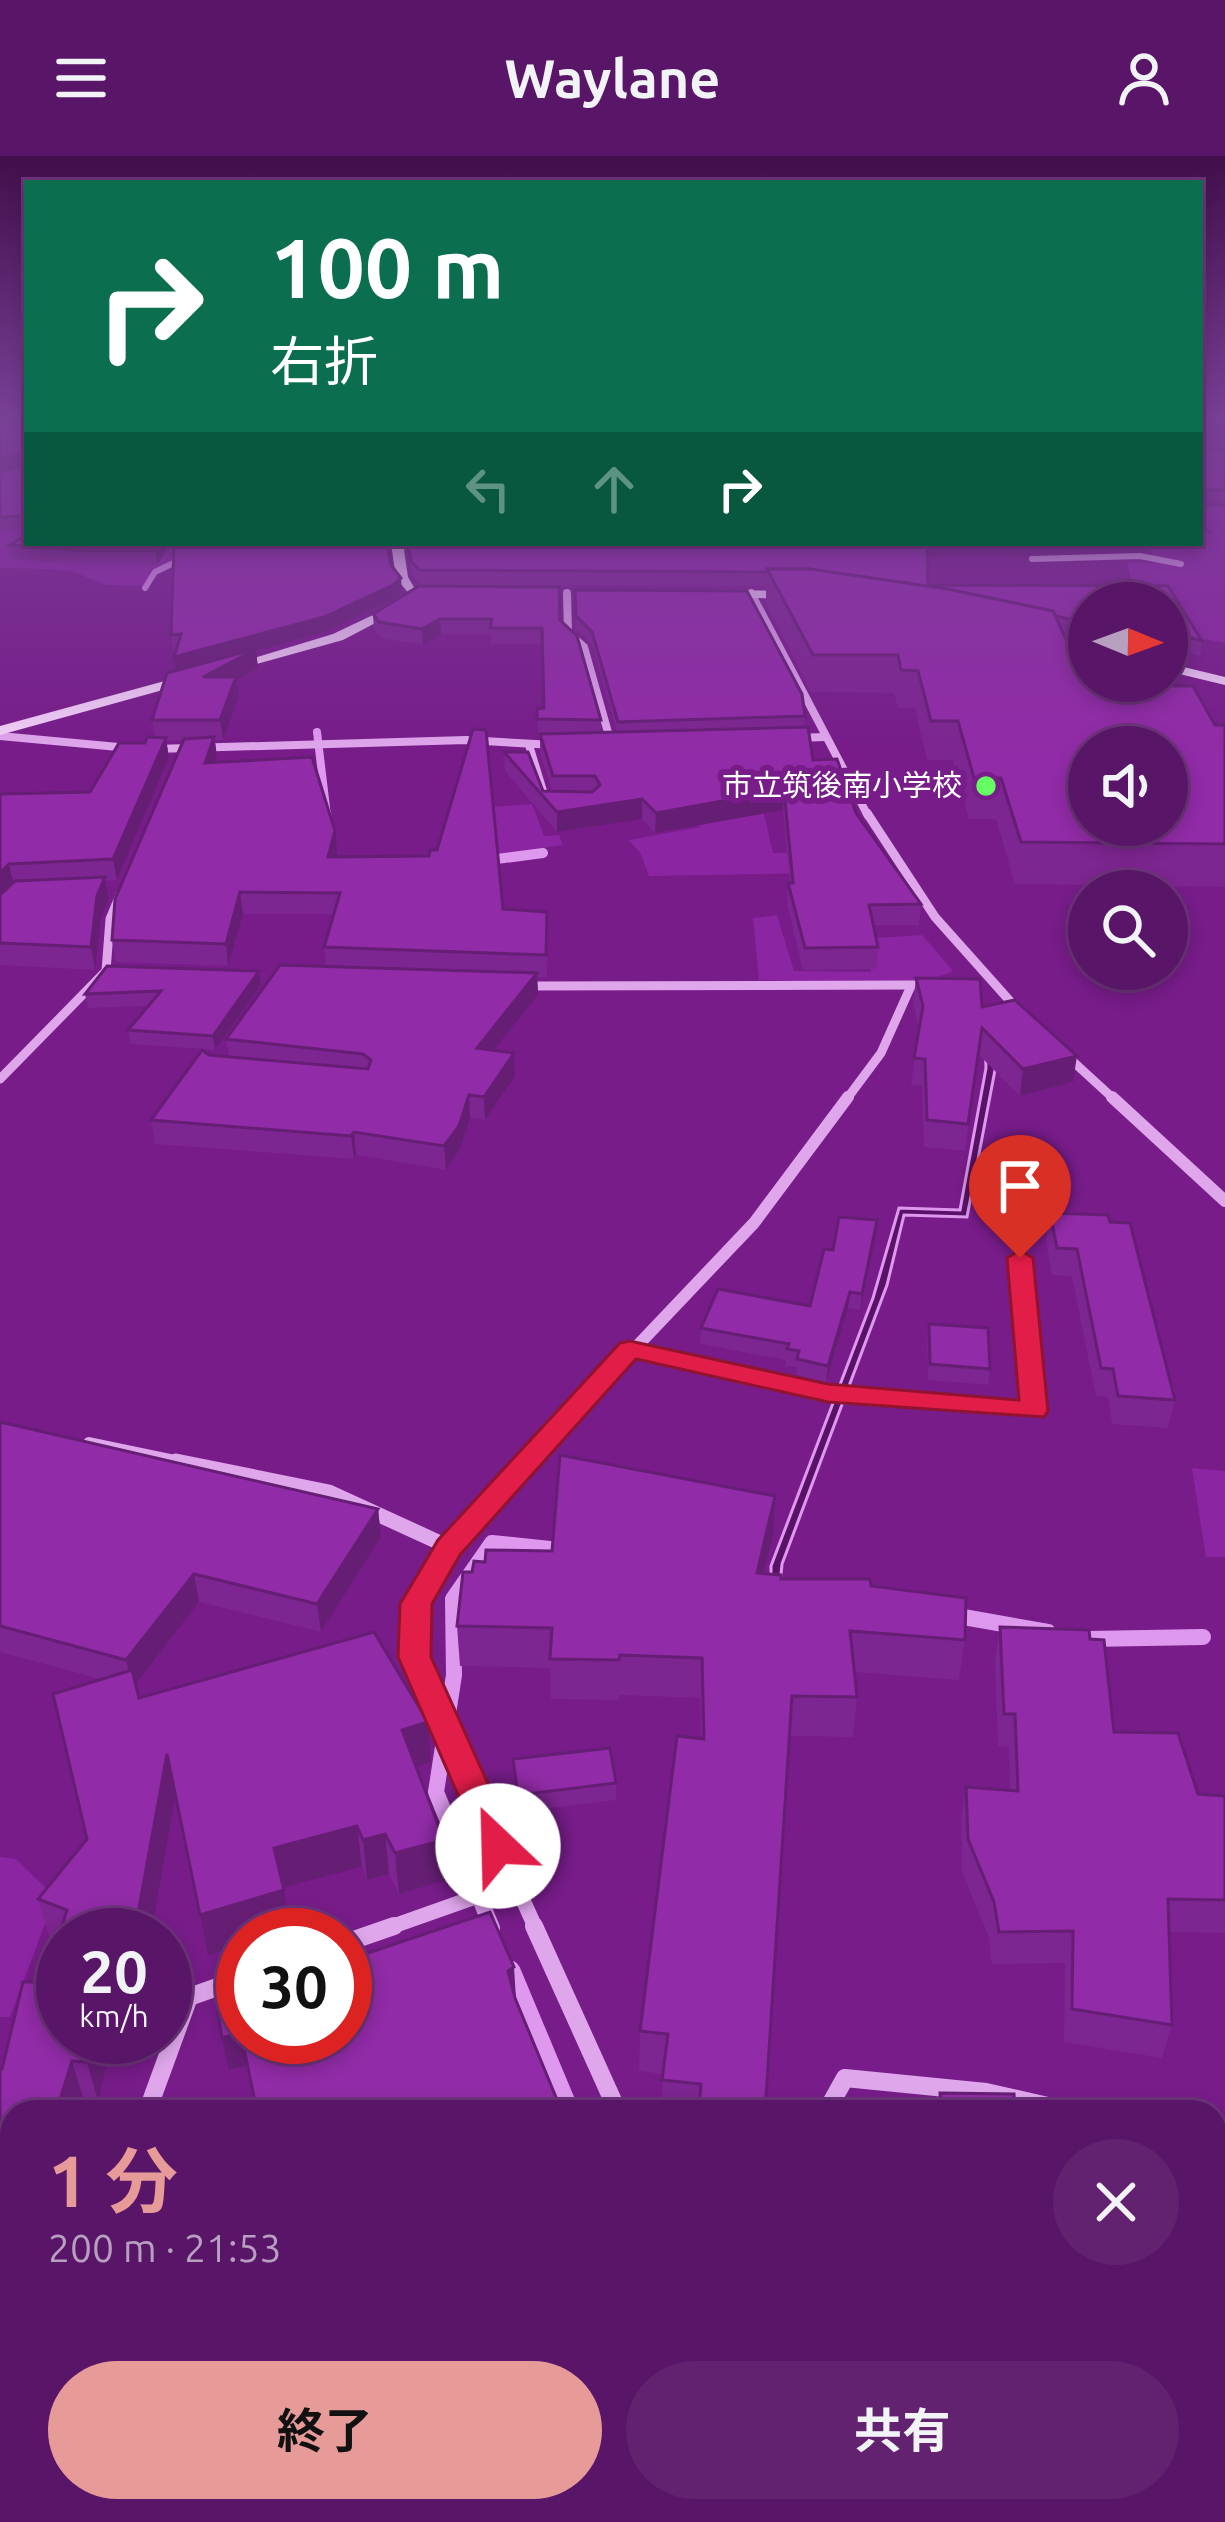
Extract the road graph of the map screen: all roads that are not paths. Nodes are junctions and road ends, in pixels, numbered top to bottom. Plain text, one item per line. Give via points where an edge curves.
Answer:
1 (398, 546) edge
2 (1031, 559) dead end
3 (1181, 564) dead end
4 (544, 593) edge
5 (567, 593) junction
6 (590, 593) edge
7 (705, 593) edge
8 (751, 593) junction
9 (808, 595) edge
10 (1025, 632) edge
11 (1068, 642) edge
12 (1188, 672) edge
13 (1225, 681) edge
14 (0, 734) edge
15 (825, 737) junction
16 (778, 739) edge
17 (529, 745) junction
18 (590, 745) edge
19 (567, 746) edge
20 (181, 750) junction
21 (172, 772) edge
22 (569, 803) edge
23 (101, 890) edge
24 (106, 971) junction
25 (128, 972) edge
26 (968, 982) edge
27 (987, 982) junction
28 (512, 985) edge
29 (930, 985) edge
30 (911, 986) junction
31 (1027, 1019) edge
32 (1060, 1049) edge
33 (0, 1079) edge
34 (1225, 1201) edge
35 (1020, 1258) dead end
36 (630, 1349) junction
37 (66, 1438) edge
38 (449, 1547) junction
39 (515, 1883) junction
40 (372, 1933) edge
41 (216, 1988) edge
42 (151, 2100) edge
43 (613, 2100) edge
44 (833, 2100) edge
45 (1021, 2100) edge

1 - 14 main road via 403,578 421,593 387,614 338,637
2 - 3 street via 1140,556
4 - 5 main road
5 - 6 main road
5 - 18 street via 568,633 584,647 612,744
7 - 8 main road
8 - 9 main road
8 - 15 street
10 - 11 main road
12 - 13 main road
14 - 20 street
15 - 16 street
15 - 27 street via 946,938
17 - 19 street
17 - 20 street
17 - 22 street via 547,803
20 - 21 street
23 - 24 street via 123,889 110,919
24 - 25 street
24 - 33 street
26 - 27 street
27 - 31 street
28 - 30 street
29 - 30 street
30 - 36 street via 881,1053 754,1223
32 - 34 street
35 - 36 street via 1034,1411 828,1393
36 - 38 street
37 - 38 street via 329,1492
38 - 39 street via 416,1604 414,1657
39 - 40 street
39 - 43 street
41 - 42 street via 189,1997
44 - 45 street via 845,2078

